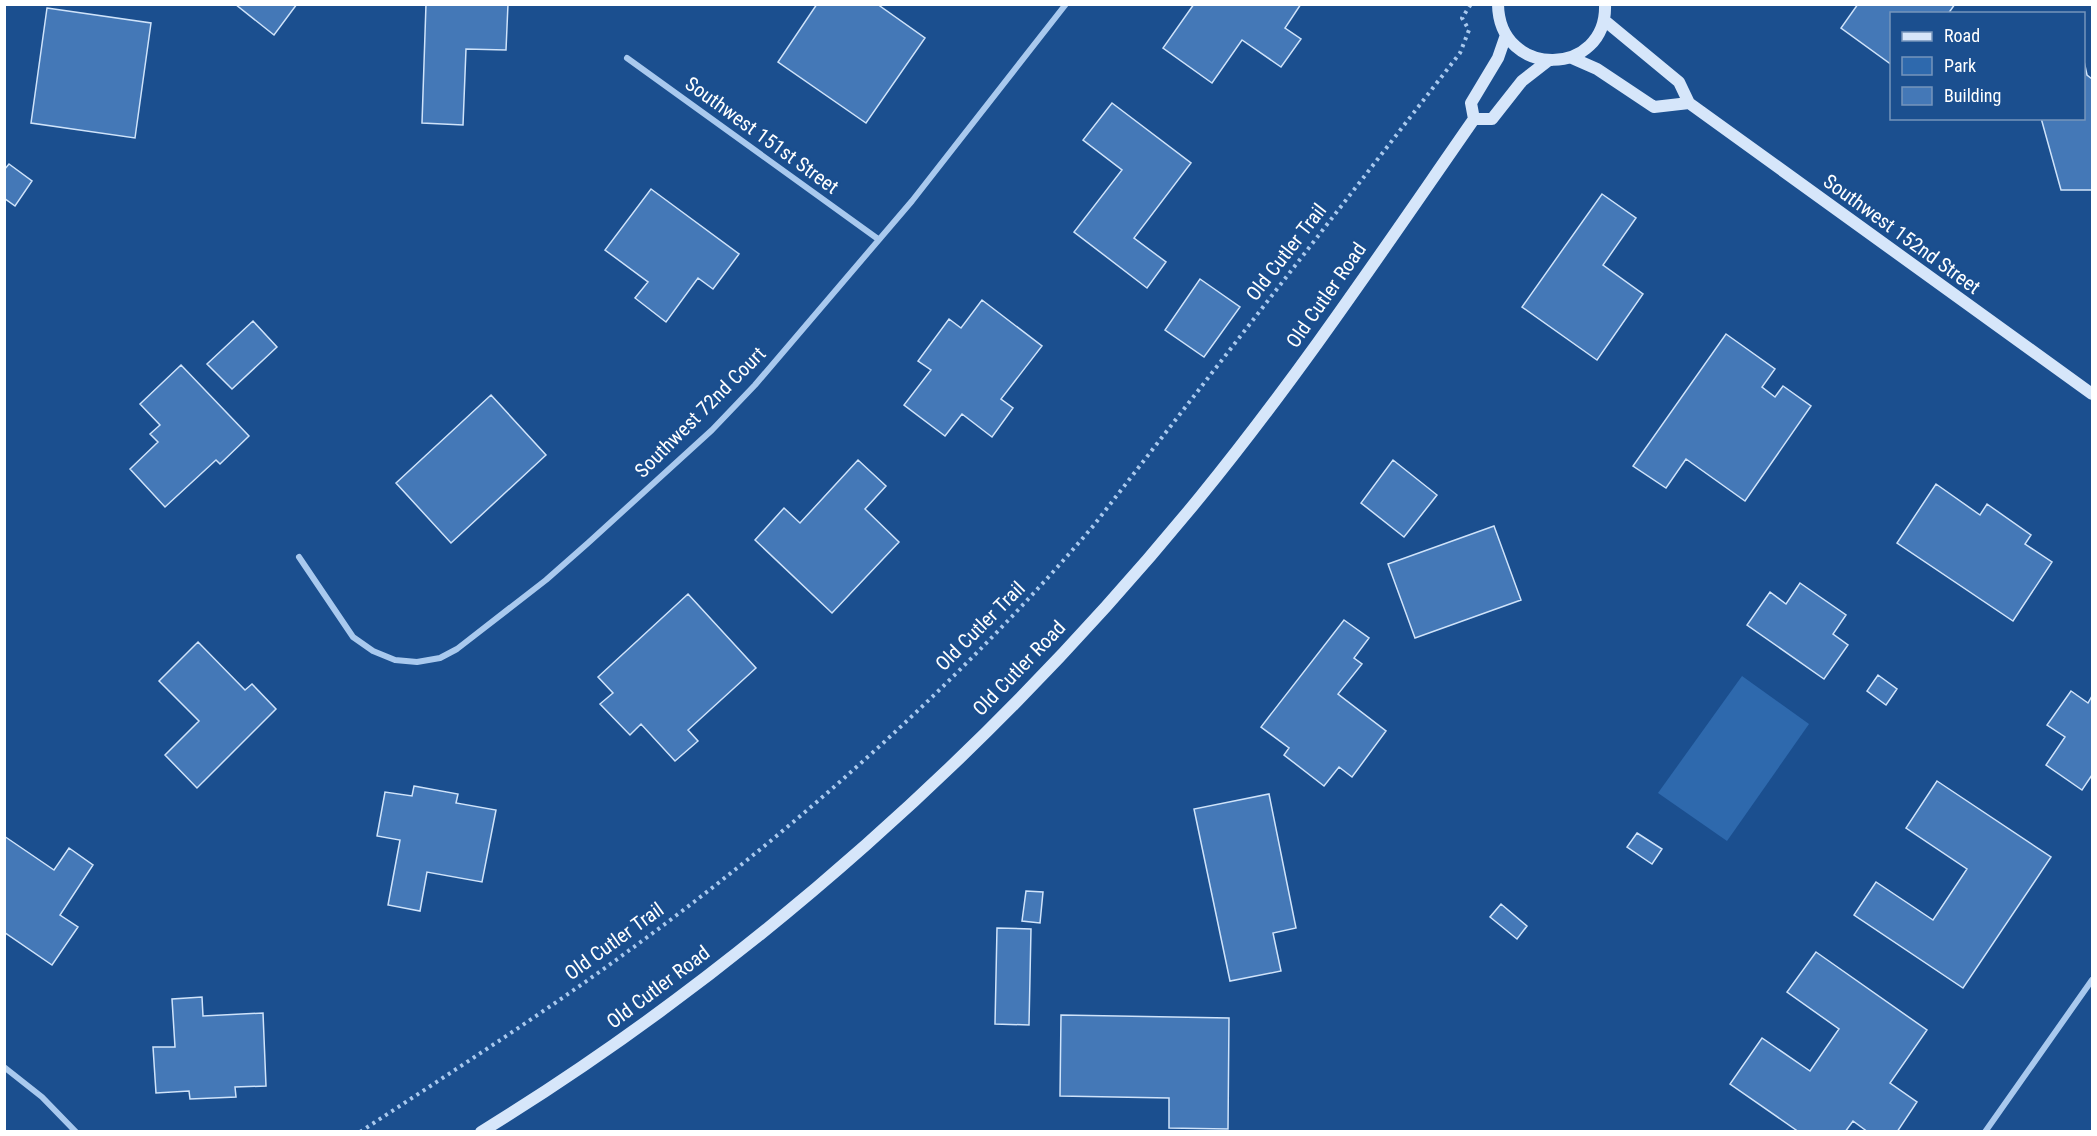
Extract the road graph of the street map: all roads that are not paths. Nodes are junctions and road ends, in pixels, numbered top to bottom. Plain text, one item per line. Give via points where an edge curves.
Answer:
1 (1066, 4) edge
2 (1498, 4) edge
3 (1605, 4) edge
4 (1604, 20) junction
5 (1506, 35) junction
6 (627, 58) dead end
7 (1572, 58) junction
8 (1549, 60) junction
9 (1689, 103) junction
10 (1474, 119) junction
11 (878, 239) junction
12 (2089, 389) edge
13 (299, 557) dead end
14 (2092, 980) edge
15 (4, 1066) edge
16 (76, 1131) edge
17 (481, 1131) edge
18 (1985, 1131) edge

1 - 11 street, Southwest 72nd Court
2 - 5 main road via 1498,17
3 - 4 main road
4 - 7 main road via 1596,38
4 - 9 main road, Southwest 152nd Street via 1679,82
5 - 8 main road via 1525,55
5 - 10 main road, Old Cutler Road via 1471,103
6 - 11 street, Southwest 151st Street
7 - 8 main road
7 - 9 main road via 1597,69 1654,107
8 - 10 main road via 1522,81 1492,119
9 - 12 main road, Southwest 152nd Street
10 - 17 main road, Old Cutler Road via 1316,345 1200,497 1137,571 1004,713 870,841 705,976 602,1053
11 - 13 street, Southwest 72nd Court via 771,368 712,430 546,580 448,654 432,661 411,662 373,651 353,637
14 - 18 street
15 - 16 street

